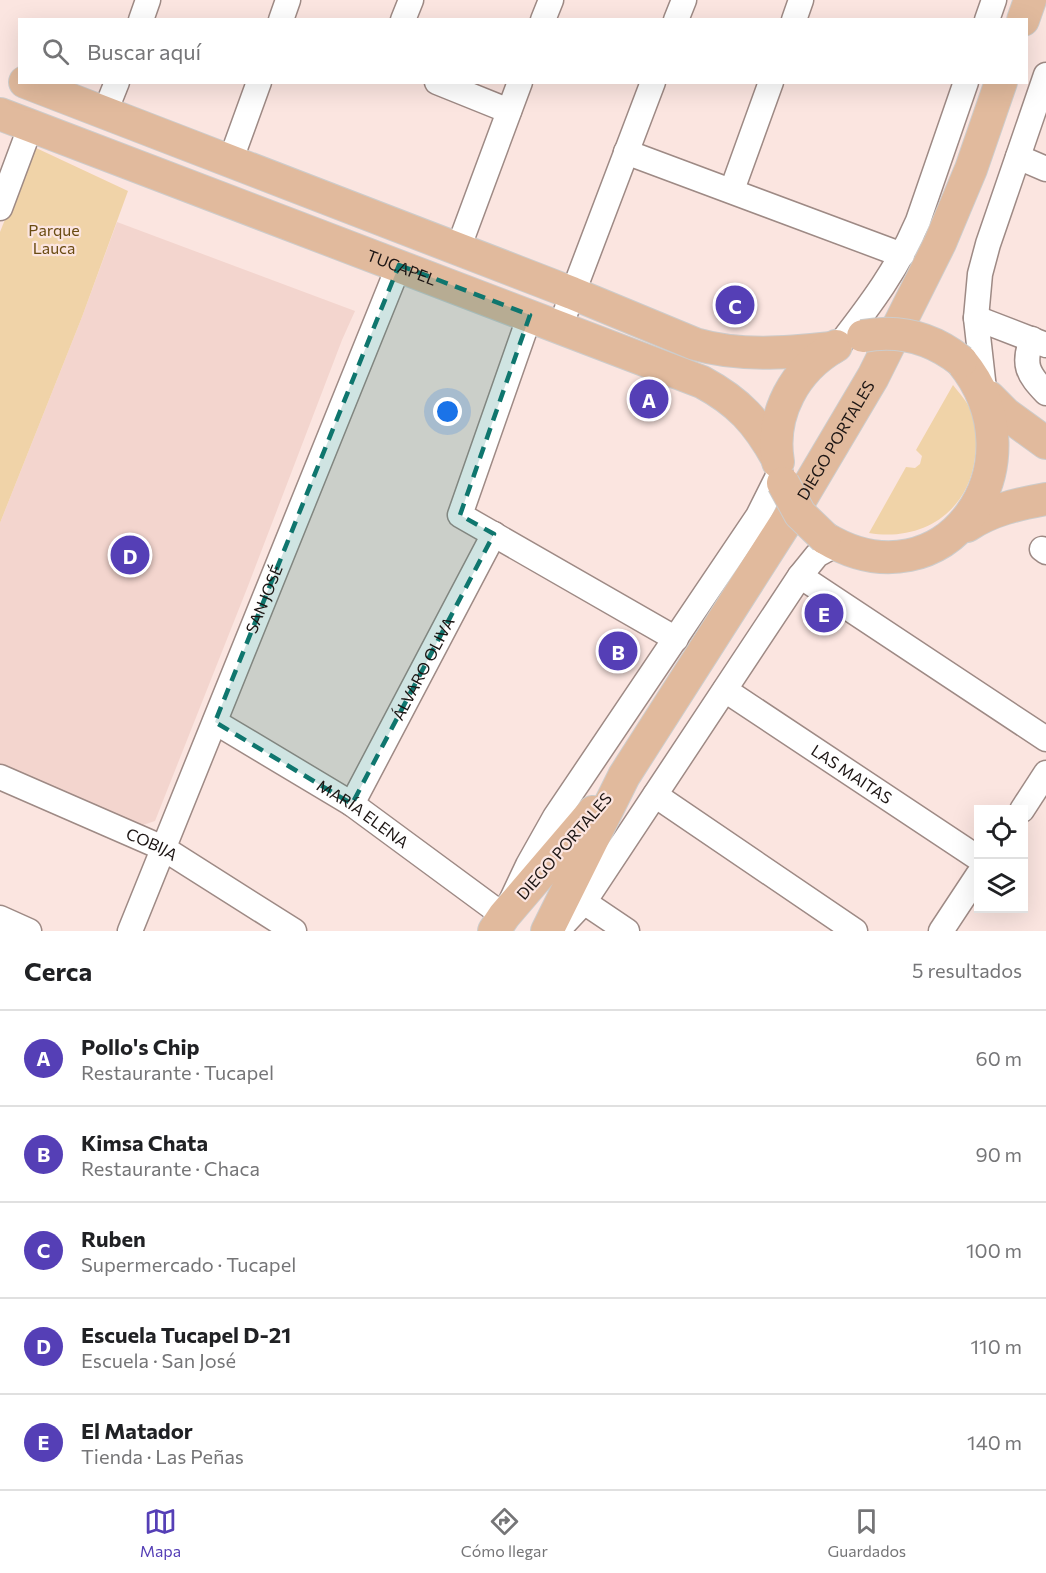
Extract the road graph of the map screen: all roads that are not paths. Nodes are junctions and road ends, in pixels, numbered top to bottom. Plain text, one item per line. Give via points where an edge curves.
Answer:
1 (148, 0) edge
2 (288, 0) edge
3 (411, 0) edge
4 (550, 0) edge
5 (684, 0) edge
6 (994, 0) edge
7 (1030, 0) edge
8 (142, 18) edge
9 (282, 18) edge
10 (404, 18) edge
11 (544, 18) edge
12 (677, 18) edge
13 (988, 18) edge
14 (1024, 18) edge
15 (0, 73) edge
16 (1046, 75) edge
17 (18, 80) edge
18 (30, 84) edge
19 (116, 84) edge
20 (258, 84) edge
21 (441, 84) edge
22 (519, 84) edge
23 (651, 84) edge
24 (770, 84) edge
25 (965, 84) edge
26 (1000, 84) edge
27 (509, 111) junction
28 (105, 112) junction
29 (0, 114) edge
30 (31, 125) junction
31 (626, 152) junction
32 (1018, 157) junction
33 (230, 162) junction
34 (1046, 168) edge
35 (732, 190) junction
36 (0, 208) edge
37 (458, 249) junction
38 (902, 255) junction
39 (399, 265) junction
40 (572, 293) junction
41 (530, 315) junction
42 (976, 318) junction
43 (560, 327) junction
44 (1039, 342) edge
45 (845, 343) junction
46 (986, 393) junction
47 (1046, 393) edge
48 (1046, 444) edge
49 (780, 471) junction
50 (1046, 499) edge
51 (961, 530) junction
52 (494, 534) junction
53 (831, 541) junction
54 (800, 576) junction
55 (676, 639) junction
56 (725, 690) junction
57 (215, 722) junction
58 (1046, 739) edge
59 (1046, 773) edge
60 (624, 776) junction
61 (0, 777) edge
62 (655, 795) junction
63 (352, 804) junction
64 (1025, 805) edge
65 (163, 848) junction
66 (974, 855) edge
67 (974, 881) edge
68 (584, 902) junction
69 (0, 918) edge
70 (499, 924) edge
71 (29, 931) edge
72 (130, 931) edge
73 (294, 931) edge
74 (547, 931) edge
75 (558, 931) edge
76 (627, 931) edge
77 (855, 931) edge
78 (941, 931) edge

1 - 8 street
2 - 9 street
3 - 10 street
4 - 11 street
5 - 12 street
6 - 13 street
7 - 14 main road
15 - 17 main road
16 - 32 street
18 - 28 main road
19 - 28 street
20 - 33 street
21 - 27 street
22 - 27 street
23 - 31 street
24 - 35 street
25 - 38 street via 918,221
26 - 60 main road, DIEGO PORTALES via 940,243 873,377 811,483
27 - 37 street
28 - 33 main road
29 - 30 main road, TUCAPEL
30 - 36 street
30 - 39 main road, TUCAPEL
31 - 35 street
31 - 40 street
32 - 34 street
32 - 42 street via 983,264
33 - 37 main road
35 - 38 street
37 - 40 main road
38 - 45 street
39 - 41 main road, TUCAPEL
39 - 57 street, SAN JOSÉ
40 - 43 street
40 - 45 main road via 710,348 761,353
41 - 43 main road, TUCAPEL
41 - 52 street via 460,515
42 - 44 street
42 - 46 street
43 - 49 main road, TUCAPEL via 718,390 757,425
44 - 47 street via 1026,356 1027,366
45 - 46 main road, bridge via 886,333 909,335 942,347 962,361
45 - 49 main road via 805,370 791,390 779,423
46 - 48 main road via 1005,414
46 - 51 main road via 998,427 999,460 990,491
49 - 53 main road, TUCAPEL, bridge via 800,514
49 - 55 street, DIEGO PORTALES via 758,516
50 - 51 main road via 990,514
51 - 53 main road via 927,550 901,557 874,556
52 - 55 street
52 - 63 street, ÁLVARO OLIVA
53 - 54 street
54 - 56 street
54 - 58 street
55 - 70 street, DIEGO PORTALES via 555,817
56 - 62 street
56 - 66 street, LAS MAITAS
57 - 63 street, MARÍA ELENA
57 - 65 street, SAN JOSÉ
59 - 64 street
60 - 70 main road, DIEGO PORTALES
60 - 74 main road, DIEGO PORTALES
61 - 65 street, COBIJA
62 - 68 street
62 - 77 street
63 - 70 street, MARÍA ELENA
65 - 72 street, SAN JOSÉ
65 - 73 street, COBIJA
67 - 78 street
68 - 75 street
68 - 76 street
69 - 71 street

